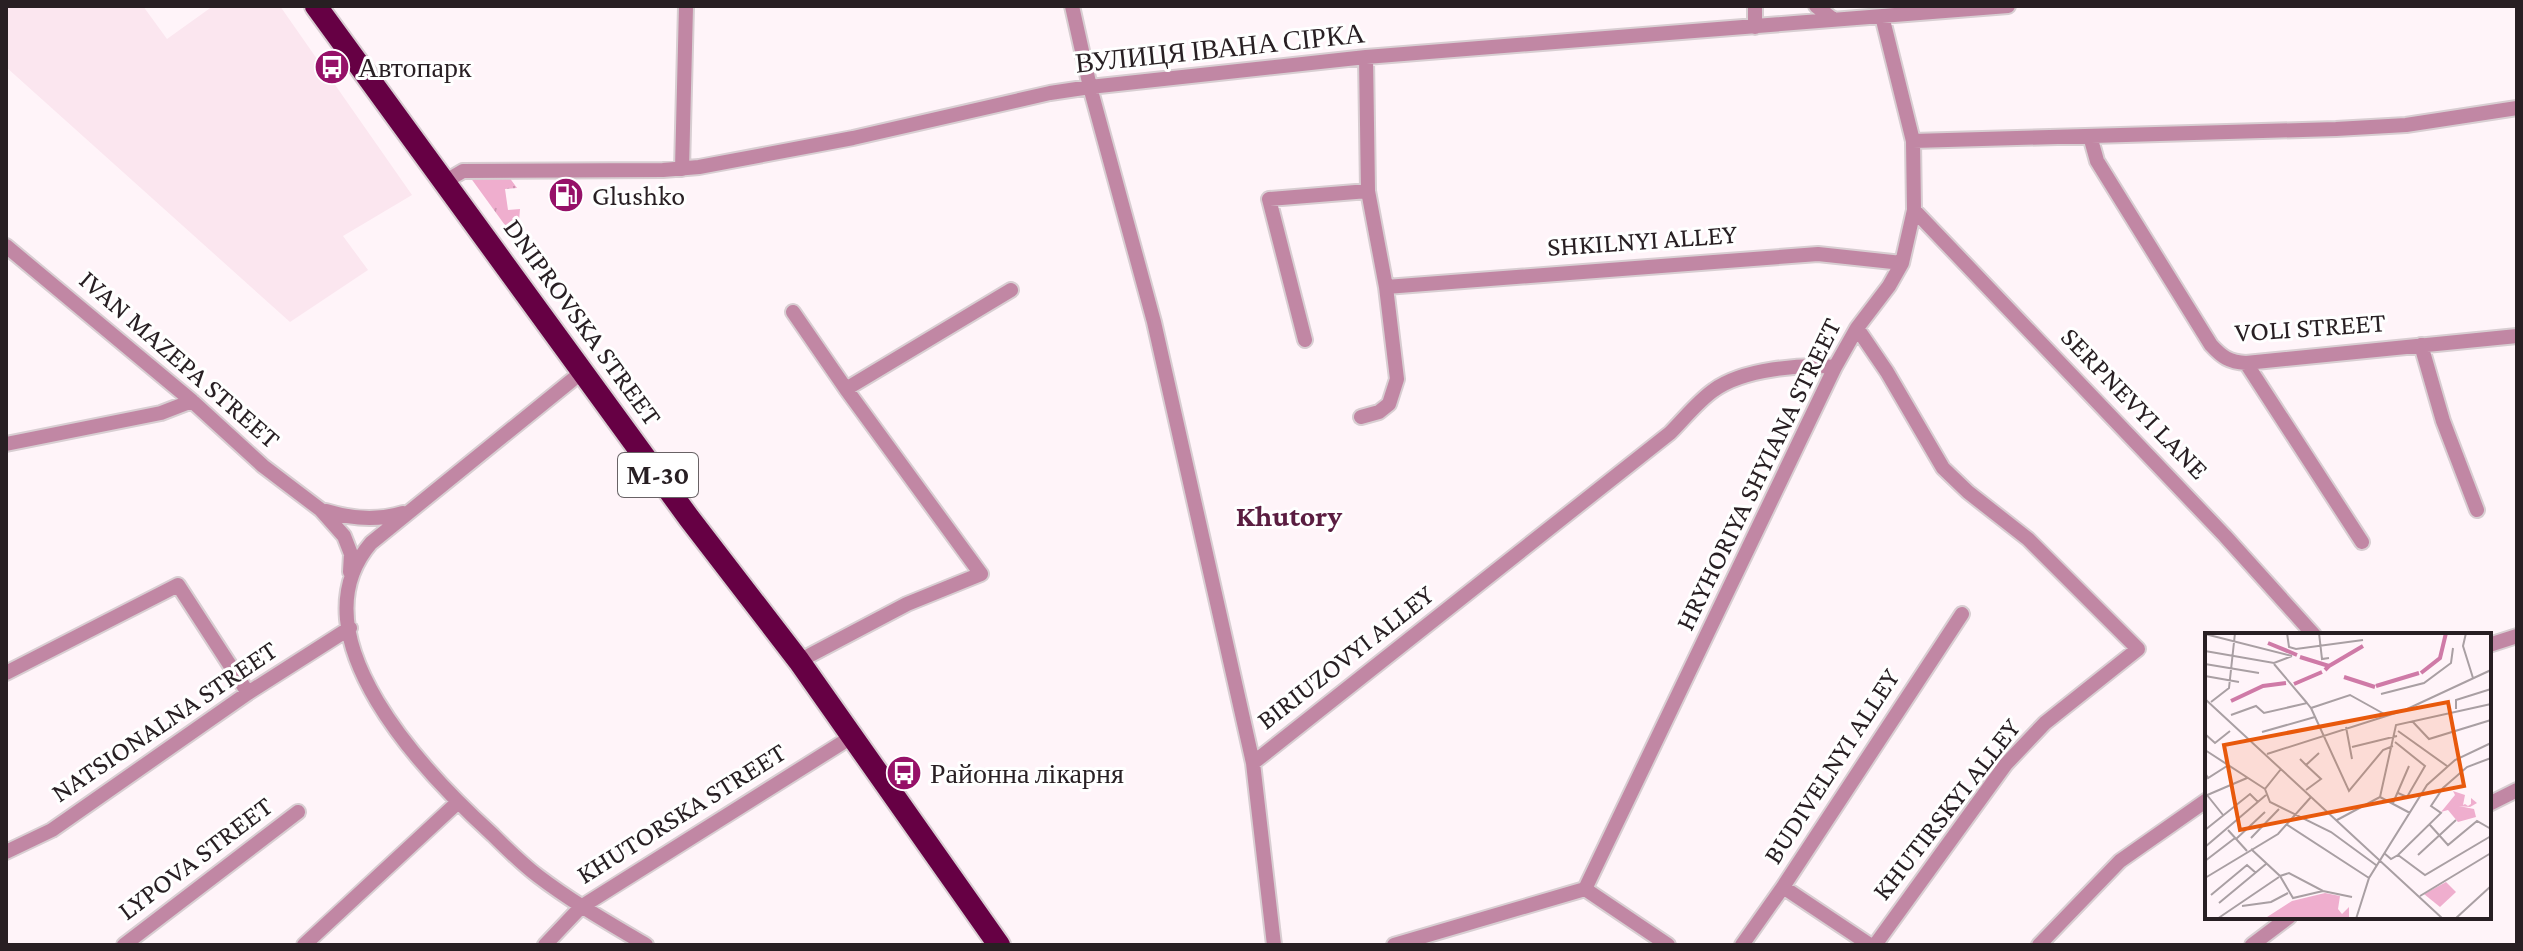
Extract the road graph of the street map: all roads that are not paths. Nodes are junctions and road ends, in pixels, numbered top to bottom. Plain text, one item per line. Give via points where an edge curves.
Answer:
1 (316, 6) edge
2 (686, 6) edge
3 (1072, 6) edge
4 (1755, 6) edge
5 (1816, 6) edge
6 (2008, 6) edge
7 (1882, 16) junction
8 (1834, 20) junction
9 (1755, 27) junction
10 (1366, 57) junction
11 (1090, 87) junction
12 (2517, 108) edge
13 (2090, 136) junction
14 (1913, 141) junction
15 (682, 169) junction
16 (446, 181) junction
17 (1368, 191) junction
18 (1914, 210) junction
19 (6, 246) edge
20 (1902, 263) junction
21 (1386, 287) junction
22 (1011, 290) dead end
23 (793, 312) dead end
24 (1857, 328) junction
25 (2517, 336) edge
26 (1305, 340) dead end
27 (2421, 345) junction
28 (2246, 363) junction
29 (1835, 367) junction
30 (582, 372) junction
31 (846, 389) junction
32 (192, 401) junction
33 (1361, 417) dead end
34 (6, 444) edge
35 (321, 510) junction
36 (2477, 510) dead end
37 (407, 512) junction
38 (2362, 542) dead end
39 (350, 576) junction
40 (1962, 614) dead end
41 (350, 628) junction
42 (2312, 633) edge
43 (2517, 636) edge
44 (2491, 644) edge
45 (799, 661) junction
46 (6, 673) edge
47 (248, 693) junction
48 (853, 736) junction
49 (1253, 763) junction
50 (2517, 790) edge
51 (2205, 801) edge
52 (457, 803) junction
53 (2491, 803) edge
54 (298, 812) dead end
55 (6, 852) edge
56 (1783, 887) junction
57 (1585, 889) junction
58 (581, 907) junction
59 (2286, 919) edge
60 (124, 945) edge
61 (304, 945) edge
62 (545, 945) edge
63 (646, 945) edge
64 (999, 945) edge
65 (1274, 945) edge
66 (1394, 945) edge
67 (1668, 945) edge
68 (1742, 945) edge
69 (1873, 945) edge
70 (2039, 945) edge
71 (2252, 945) edge

1 - 16 highway, DNIPROVSKA STREET / М-30
2 - 15 street
3 - 11 street, BIRIUZOVYI ALLEY
4 - 9 street
5 - 8 street
6 - 7 street, ВУЛИЦЯ ІВАНА СІРКА
7 - 8 street, ВУЛИЦЯ ІВАНА СІРКА
7 - 14 street, HRYHORIYA SHYIANA STREET
8 - 9 street, ВУЛИЦЯ ІВАНА СІРКА
9 - 10 street, ВУЛИЦЯ ІВАНА СІРКА
10 - 11 street, ВУЛИЦЯ ІВАНА СІРКА
10 - 17 street
11 - 15 street, ВУЛИЦЯ ІВАНА СІРКА via 779,154
11 - 49 street, BIRIUZOVYI ALLEY via 1154,322
12 - 13 street via 2406,125
13 - 14 street
13 - 28 street, VOLI STREET via 2097,161 2211,345 2223,358
14 - 18 street, HRYHORIYA SHYIANA STREET
15 - 16 street, ВУЛИЦЯ ІВАНА СІРКА via 463,171
16 - 30 highway, DNIPROVSKA STREET / М-30
17 - 21 street
17 - 26 street via 1269,199
18 - 20 street, HRYHORIYA SHYIANA STREET
18 - 42 street, SERPNEVYI LANE
19 - 32 street, IVAN MAZEPA STREET
20 - 21 street, SHKILNYI ALLEY via 1818,254
20 - 24 street, HRYHORIYA SHYIANA STREET
21 - 33 street via 1395,392 1379,412
22 - 31 street
23 - 31 street
24 - 29 street, HRYHORIYA SHYIANA STREET
24 - 69 street, KHUTIRSKYI ALLEY via 1943,468 2028,539 2138,649 2045,723 2006,764
25 - 27 street, VOLI STREET
27 - 28 street, VOLI STREET
27 - 36 street
28 - 38 street
29 - 49 street, BIRIUZOVYI ALLEY via 1747,375 1712,391 1670,433
29 - 57 street, HRYHORIYA SHYIANA STREET
30 - 37 street, IVAN MAZEPA STREET
30 - 45 highway, DNIPROVSKA STREET / М-30
31 - 45 street via 981,574 907,604
32 - 34 street via 161,413
32 - 35 street, IVAN MAZEPA STREET
35 - 37 street, IVAN MAZEPA STREET via 355,519
35 - 39 street, IVAN MAZEPA STREET via 347,544
37 - 39 street, IVAN MAZEPA STREET via 371,543
39 - 41 street, IVAN MAZEPA STREET
40 - 56 street, BUDIVELNYI ALLEY
41 - 47 street, NATSIONALNA STREET
41 - 52 street, IVAN MAZEPA STREET via 367,685 383,714
43 - 44 street
45 - 48 highway, DNIPROVSKA STREET / М-30
46 - 47 street via 178,585
47 - 55 street, NATSIONALNA STREET via 52,830
48 - 58 street, KHUTORSKA STREET
48 - 64 highway, DNIPROVSKA STREET / М-30
49 - 65 street
50 - 53 street
51 - 70 street via 2120,861
52 - 58 street, IVAN MAZEPA STREET via 535,874
52 - 61 street
54 - 60 street, LYPOVA STREET
56 - 68 street, BUDIVELNYI ALLEY
56 - 69 street, KHUTIRSKYI ALLEY
57 - 66 street
57 - 67 street
58 - 62 street, KHUTORSKA STREET
58 - 63 street, IVAN MAZEPA STREET
59 - 71 street

